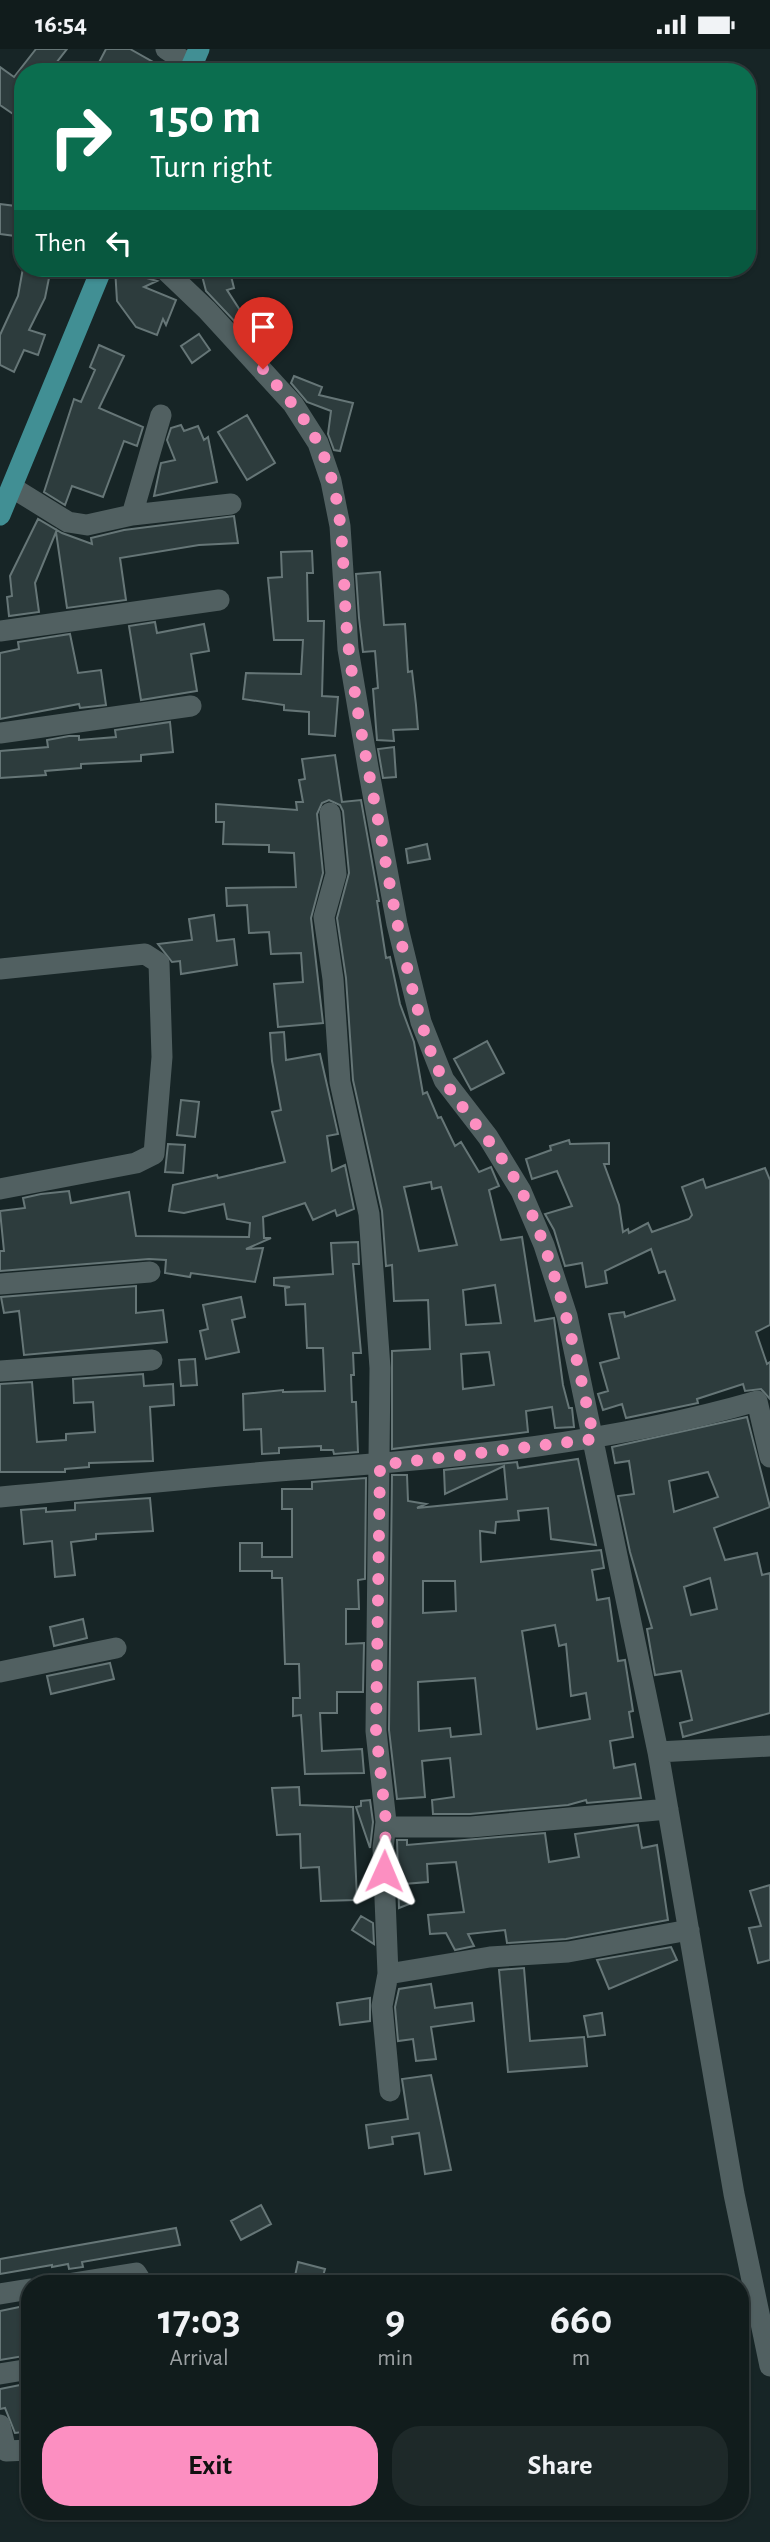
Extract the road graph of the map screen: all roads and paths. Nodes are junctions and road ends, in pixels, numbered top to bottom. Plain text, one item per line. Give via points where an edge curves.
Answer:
1 (166, 49) edge
2 (193, 62) edge
3 (98, 277) edge
4 (172, 277) edge
5 (161, 415) dead end
6 (13, 488) junction
7 (231, 504) dead end
8 (1, 512) edge
9 (132, 515) junction
10 (219, 600) dead end
11 (0, 631) edge
12 (191, 706) dead end
13 (0, 733) edge
14 (330, 813) dead end
15 (0, 969) edge
16 (0, 1189) edge
17 (150, 1272) dead end
18 (0, 1284) edge
19 (152, 1360) dead end
20 (0, 1371) edge
21 (764, 1399) edge
22 (594, 1439) junction
23 (770, 1457) edge
24 (380, 1465) junction
25 (0, 1497) edge
26 (116, 1648) dead end
27 (0, 1671) edge
28 (770, 1746) edge
29 (658, 1752) junction
30 (668, 1808) junction
31 (386, 1827) junction
32 (688, 1930) junction
33 (388, 1975) junction
34 (390, 2091) dead end
35 (21, 2290) edge
36 (0, 2294) edge
37 (770, 2366) edge
38 (21, 2370) edge
39 (0, 2374) edge
40 (0, 2425) edge
41 (21, 2450) edge

1 - 2 street
3 - 6 main road
4 - 22 street via 263,369 318,443 340,526 348,649 368,767 397,924 421,1022 444,1080 488,1137 521,1191 544,1245 567,1316
5 - 9 street
6 - 8 main road
6 - 9 street via 68,522 87,525
7 - 9 street
10 - 11 street
12 - 13 street
14 - 24 street via 336,874 324,917 340,1082 369,1214 374,1262
15 - 16 street via 145,954 159,963 162,1057 154,1154 136,1163
17 - 18 street
19 - 20 street
21 - 22 street
21 - 23 street
22 - 24 street
22 - 29 street
24 - 25 street
24 - 31 street via 376,1731
26 - 27 street
28 - 29 street
29 - 30 street
30 - 31 street via 471,1827
30 - 32 street
31 - 33 street
32 - 33 street via 568,1952 490,1957
32 - 37 street via 734,2195
33 - 34 street via 382,2006
35 - 36 street
38 - 39 street
40 - 41 street via 6,2451

